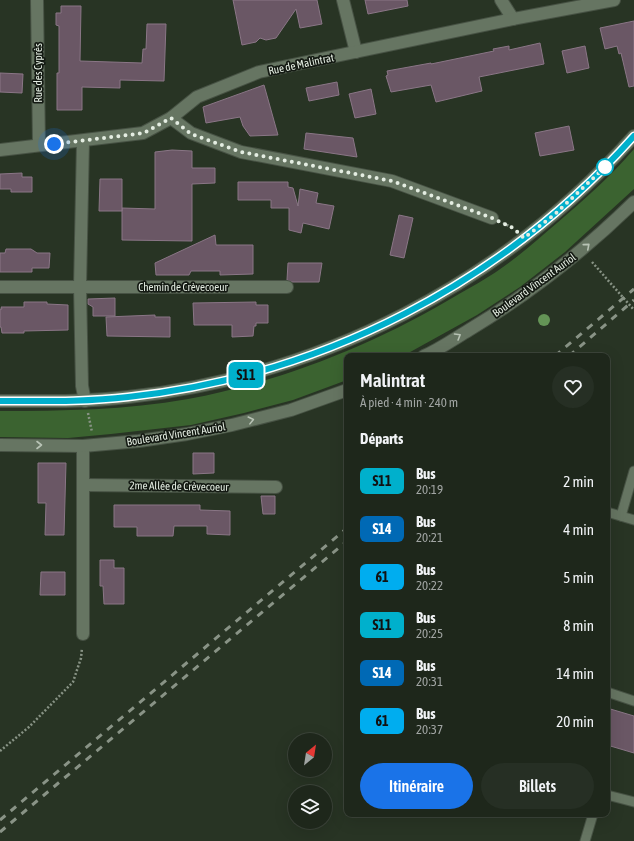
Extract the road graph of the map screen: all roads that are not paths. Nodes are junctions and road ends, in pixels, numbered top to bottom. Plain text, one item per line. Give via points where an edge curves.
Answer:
1 (37, 0) edge
2 (343, 0) edge
3 (501, 0) edge
4 (614, 0) edge
5 (513, 19) junction
6 (356, 52) junction
7 (171, 118) junction
8 (634, 136) edge
9 (83, 141) junction
10 (38, 145) junction
11 (0, 150) edge
12 (634, 202) edge
13 (492, 218) road end
14 (0, 287) edge
15 (80, 287) junction
16 (286, 287) dead end
17 (429, 353) edge
18 (344, 391) edge
19 (0, 401) edge
20 (85, 401) junction
21 (0, 445) edge
22 (89, 445) junction
23 (634, 471) edge
24 (83, 485) junction
25 (276, 487) dead end
26 (610, 513) edge
27 (621, 516) junction
28 (634, 520) edge
29 (82, 634) road end
30 (610, 693) edge
31 (634, 700) edge
32 (610, 796) edge
33 (634, 802) edge
34 (592, 817) edge
35 (585, 841) edge

1 - 10 street, Rue des Cyprès
2 - 6 street
3 - 5 street
4 - 5 street, Rue de Malintrat
5 - 6 street, Rue de Malintrat
6 - 7 street, Rue de Malintrat via 259,72 197,97
7 - 9 street, Rue de Malintrat via 144,133
7 - 13 street via 191,134 241,152 392,181
8 - 20 street via 581,191 524,238 466,279 379,327 275,368 233,379 191,388
9 - 10 street, Rue de Malintrat
9 - 15 street
10 - 11 street, Rue de Malintrat
17 -> 12 street, Boulevard Vincent Auriol via 491,317 549,276 590,243
14 - 15 street, Chemin de Crèvecoeur
15 - 16 street, Chemin de Crèvecoeur
15 - 20 street via 82,386
22 -> 18 street, Boulevard Vincent Auriol via 147,440 232,425 291,410
19 - 20 street
21 -> 22 street, Boulevard Vincent Auriol
22 - 24 street
23 - 27 lane
24 - 25 street, 2me Allée de Crèvecoeur
24 - 29 street
26 - 27 lane
27 - 28 lane
30 - 31 lane
32 - 33 lane
34 - 35 lane

